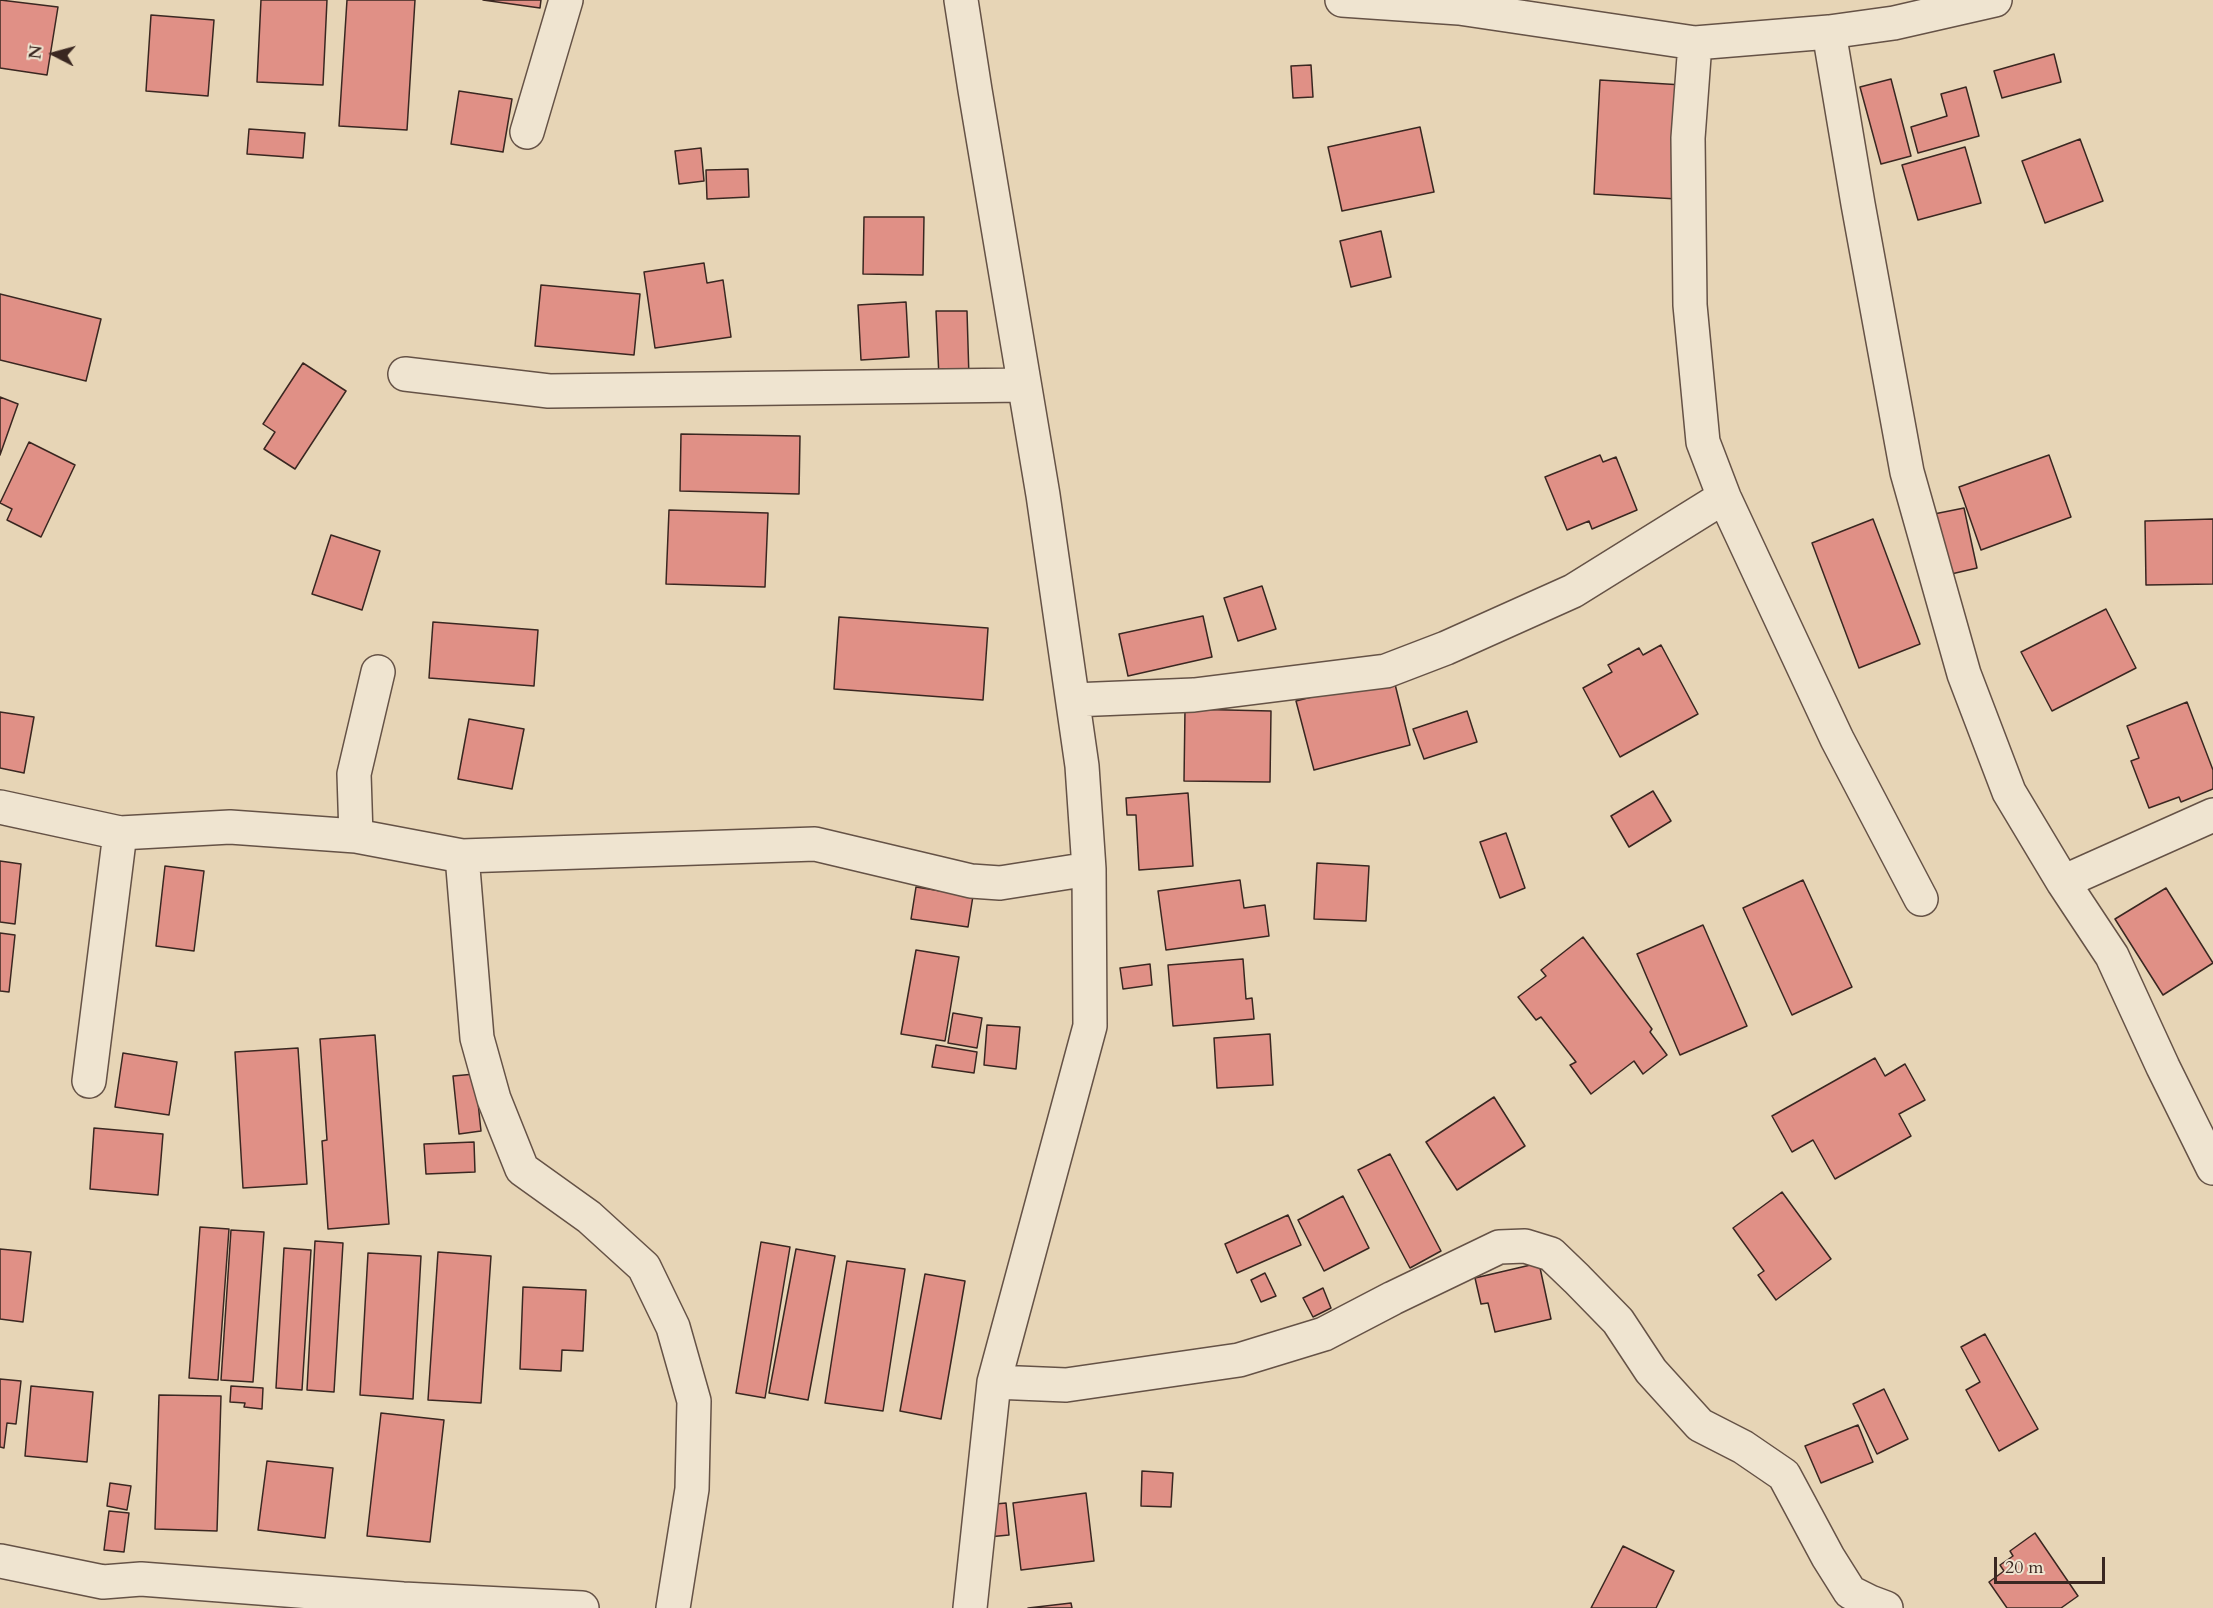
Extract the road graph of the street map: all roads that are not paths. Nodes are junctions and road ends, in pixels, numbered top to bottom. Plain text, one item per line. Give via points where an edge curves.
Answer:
1 (566, 0) edge
2 (962, 0) edge
3 (1342, 0) edge
4 (1995, 0) edge
5 (1496, 7) edge
6 (1829, 32) junction
7 (1695, 43) junction
8 (527, 132) dead end
9 (405, 374) dead end
10 (1024, 385) junction
11 (1724, 497) junction
12 (378, 672) dead end
13 (1072, 700) junction
14 (0, 807) edge
15 (2213, 814) edge
16 (120, 833) junction
17 (356, 836) junction
18 (462, 856) junction
19 (1089, 869) junction
20 (2063, 882) junction
21 (1921, 899) dead end
22 (89, 1081) dead end
23 (2213, 1168) edge
24 (994, 1382) junction
25 (0, 1561) edge
26 (141, 1579) junction
27 (157, 1608) edge
28 (582, 1608) edge
29 (672, 1608) edge
30 (970, 1608) edge
31 (1886, 1608) edge

1 - 8 street
2 - 10 street
3 - 5 street via 1459,9
4 - 6 street via 1894,23
5 - 7 street
6 - 7 street
6 - 20 street via 1907,472 1968,684 2009,792
7 - 11 street via 1688,138 1690,305 1703,442
9 - 10 street via 549,391
10 - 13 street
11 - 13 street via 1573,591 1386,671 1194,695
11 - 21 street via 1837,739
12 - 17 street via 354,774
13 - 19 street via 1082,766
14 - 16 street
15 - 20 street
16 - 17 street via 230,827
16 - 22 street
17 - 18 street
18 - 19 street via 815,844 971,881 1000,884
18 - 29 street via 477,1038 494,1099 522,1169 589,1217 644,1267 673,1327 694,1401 692,1489
19 - 24 street via 1090,1026
20 - 23 street via 2112,956
24 - 30 street
24 - 31 street via 1066,1385 1239,1360 1324,1334 1499,1247 1526,1246 1551,1254 1618,1321 1651,1371 1700,1425 1743,1447 1784,1475 1850,1592
25 - 26 street via 103,1582
26 - 27 street
26 - 28 street

